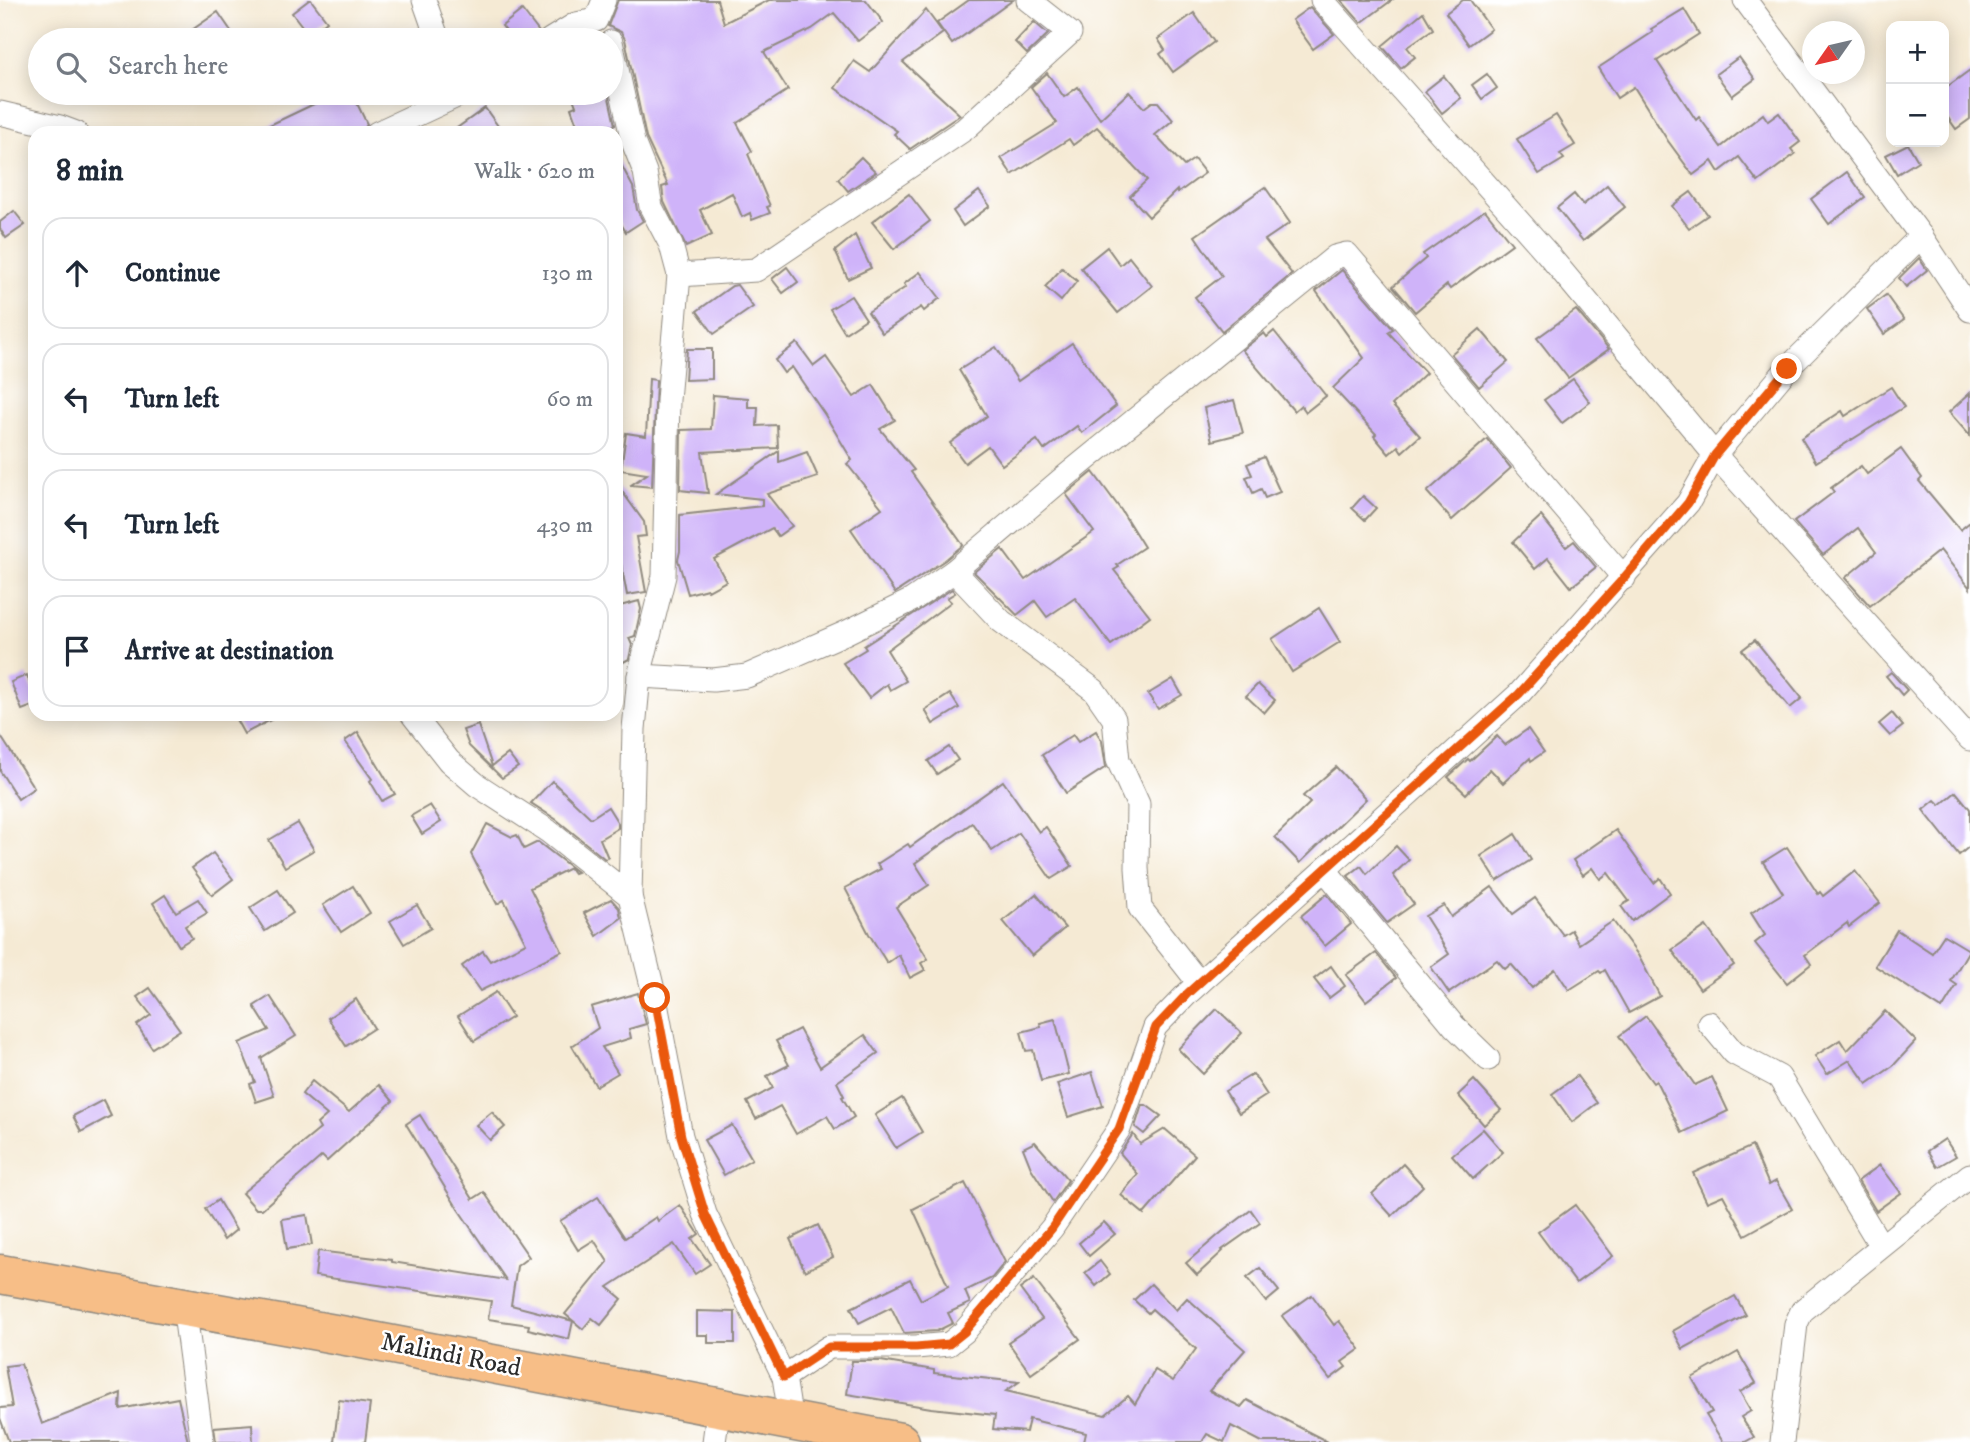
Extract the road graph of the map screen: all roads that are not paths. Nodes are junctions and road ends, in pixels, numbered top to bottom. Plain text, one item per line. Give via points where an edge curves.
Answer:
1 (424, 0) edge
2 (1028, 0) edge
3 (1322, 0) edge
4 (1745, 0) edge
5 (600, 10) edge
6 (434, 28) edge
7 (570, 28) edge
8 (606, 28) edge
9 (623, 98) edge
10 (434, 105) edge
11 (0, 113) edge
12 (56, 126) edge
13 (391, 126) edge
14 (1921, 236) junction
15 (679, 275) junction
16 (1970, 310) edge
17 (1715, 455) junction
18 (954, 571) junction
19 (1624, 578) junction
20 (639, 676) junction
21 (418, 721) edge
22 (1970, 739) edge
23 (1325, 870) junction
24 (630, 896) junction
25 (1199, 983) junction
26 (1709, 1023) dead end
27 (1488, 1059) dead end
28 (1970, 1175) edge
29 (1881, 1246) junction
30 (0, 1274) edge
31 (184, 1306) junction
32 (784, 1377) junction
33 (791, 1421) junction
34 (717, 1424) edge
35 (202, 1442) edge
36 (900, 1442) edge
37 (1782, 1442) edge

1 - 6 street
2 - 15 street via 1070,33 965,129 756,270
3 - 17 street via 1546,252
4 - 14 street
5 - 7 street
5 - 8 street
9 - 15 street via 651,207 671,245
10 - 13 street
11 - 12 street
14 - 16 street
14 - 17 street via 1787,369
15 - 20 street via 668,400 664,576
17 - 19 street via 1688,503
17 - 22 street
18 - 19 street via 1335,257 1347,254
18 - 20 street via 912,600 845,634 747,676 713,680
18 - 25 street via 1001,621 1094,690 1114,719 1118,760 1138,804 1140,908
19 - 23 street via 1519,694
20 - 24 street
21 - 24 street via 449,761 477,785 548,831
23 - 25 street
23 - 27 street via 1454,1026
24 - 32 street via 681,1136 705,1214
25 - 32 street via 1156,1027 1112,1140 1052,1228 964,1332 949,1344 829,1347
26 - 29 street via 1734,1054 1779,1077
28 - 29 street
29 - 37 street via 1802,1311 1796,1324
30 - 31 highway, Malindi Road
31 - 34 highway, Malindi Road
31 - 35 street
32 - 33 street
33 - 34 highway, Malindi Road
33 - 36 highway, Malindi Road

